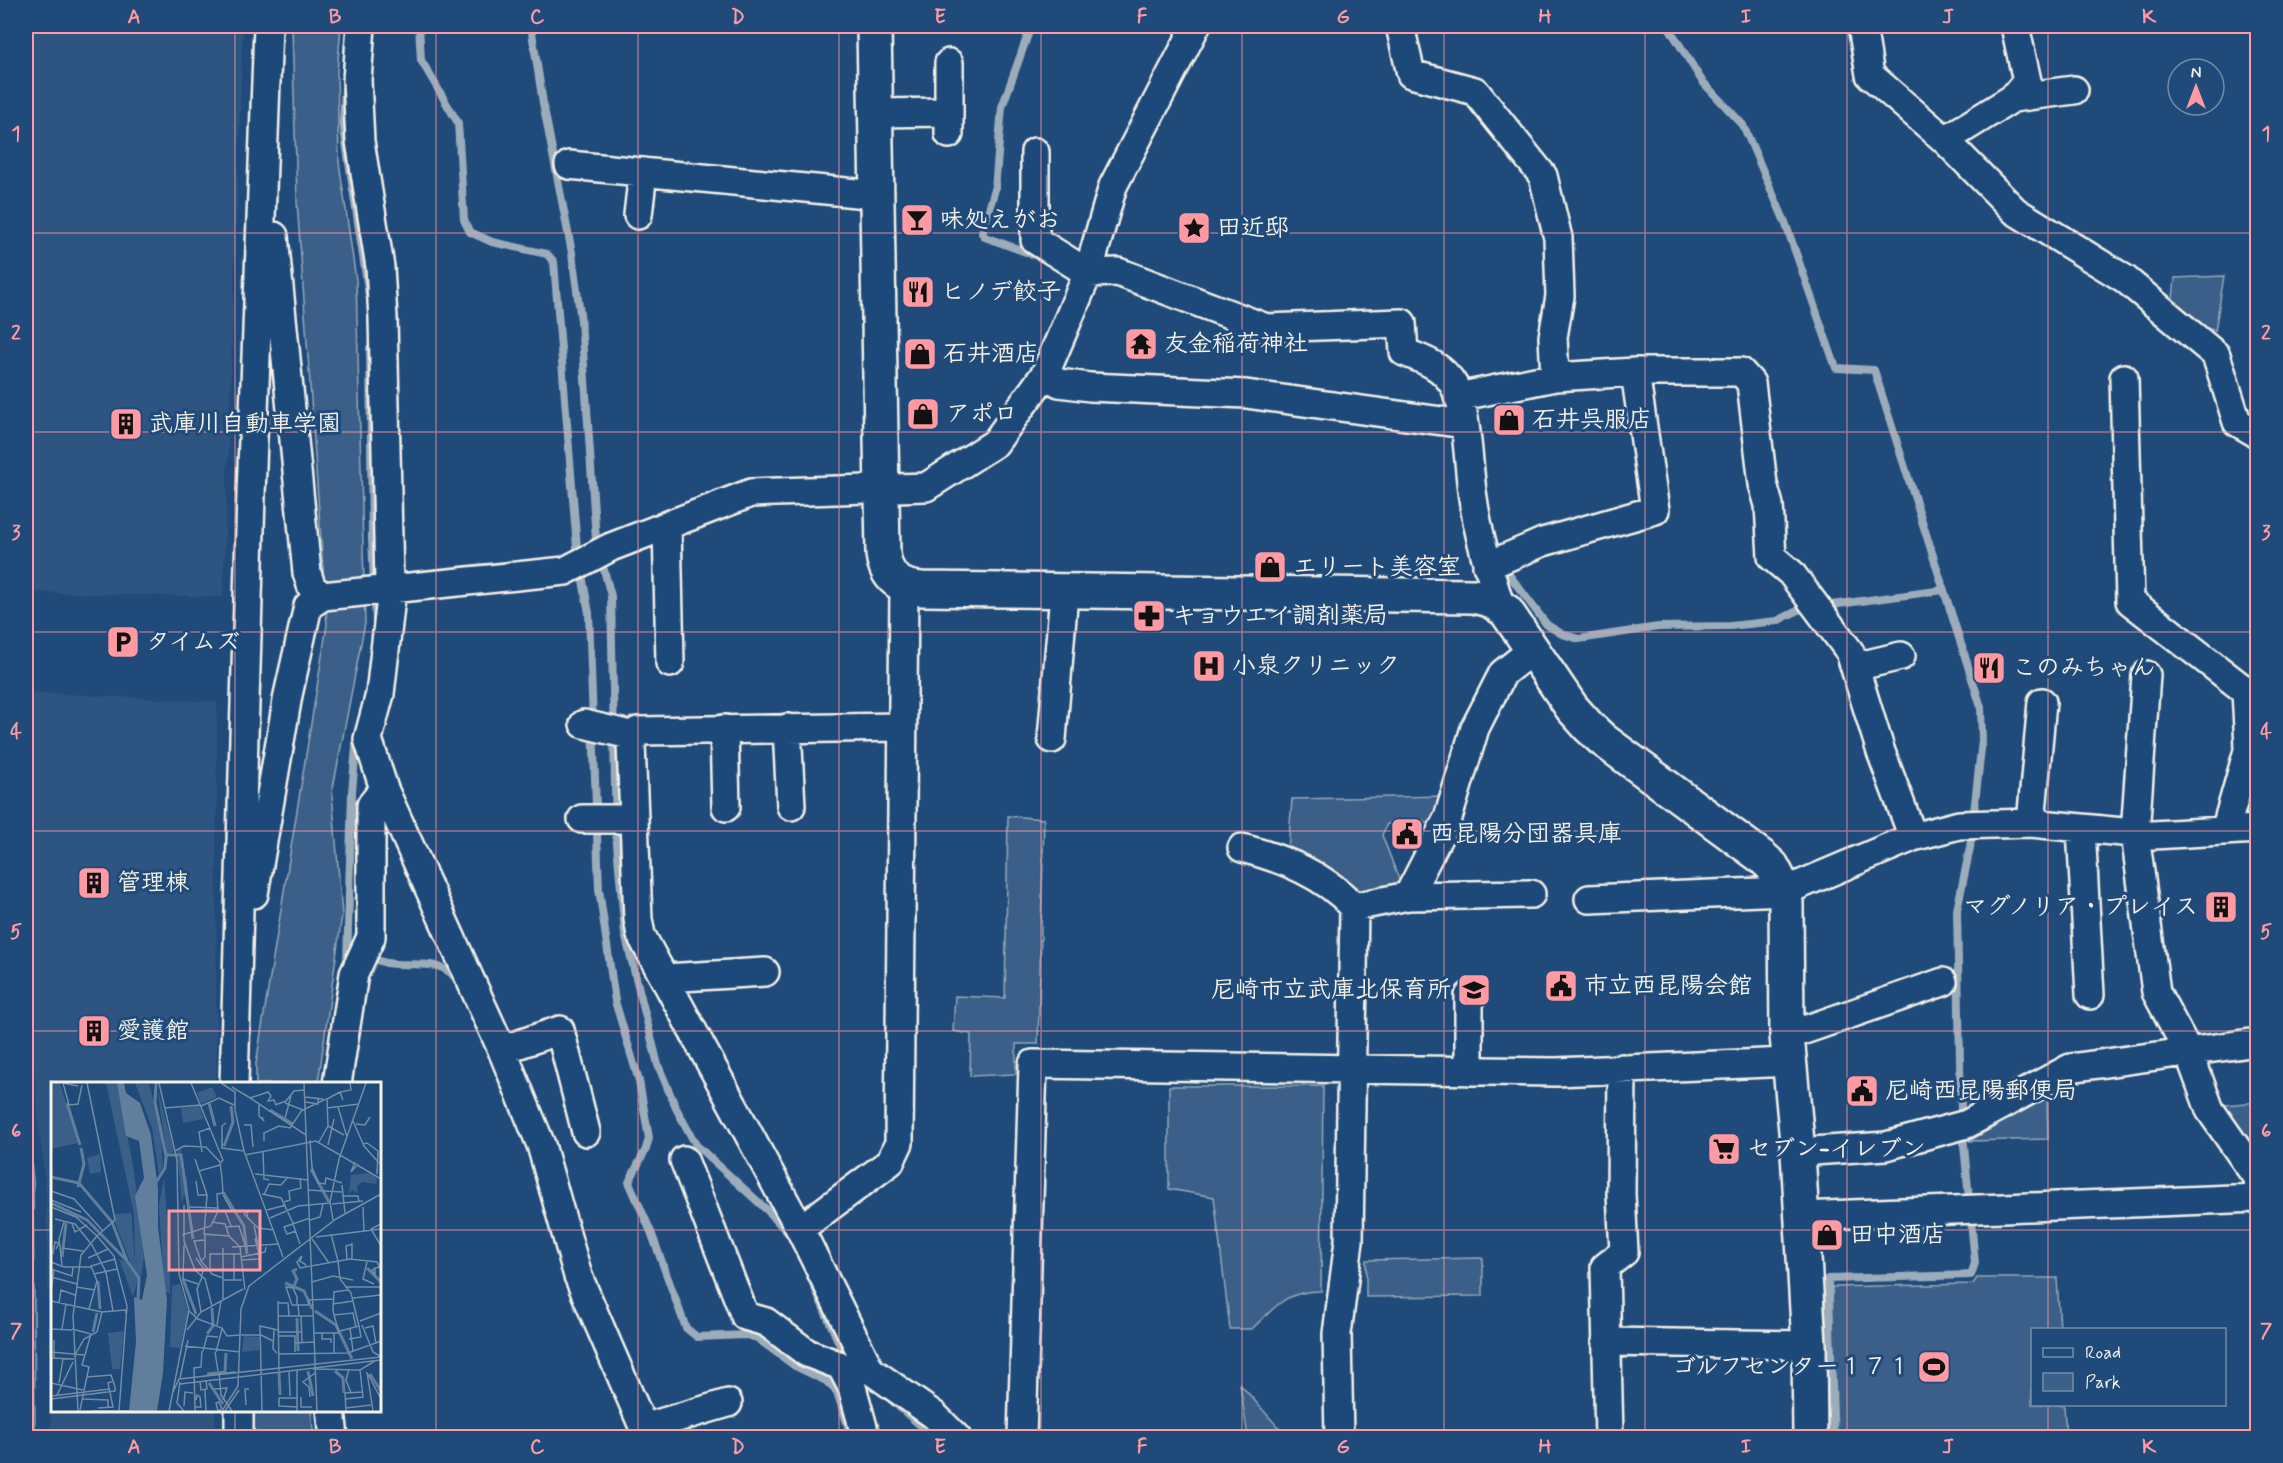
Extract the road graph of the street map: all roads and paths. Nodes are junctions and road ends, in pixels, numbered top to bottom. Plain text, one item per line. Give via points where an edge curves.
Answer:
1 (268, 26) edge
2 (361, 26) edge
3 (874, 26) edge
4 (1196, 26) edge
5 (1400, 26) edge
6 (1862, 26) edge
7 (2015, 26) edge
8 (949, 63) dead end
9 (2074, 90) dead end
10 (2013, 98) junction
11 (876, 113) junction
12 (1945, 140) junction
13 (1035, 152) dead end
14 (569, 165) dead end
15 (643, 172) junction
16 (877, 195) junction
17 (263, 197) junction
18 (638, 215) dead end
19 (1088, 273) junction
20 (1635, 372) junction
21 (1045, 374) junction
22 (1555, 377) junction
23 (2124, 378) dead end
24 (1458, 397) junction
25 (1464, 424) junction
26 (2258, 434) edge
27 (881, 489) junction
28 (667, 525) junction
29 (1487, 566) junction
30 (904, 587) junction
31 (389, 590) junction
32 (1064, 593) junction
33 (323, 596) junction
34 (1500, 605) junction
35 (1532, 650) junction
36 (1901, 656) dead end
37 (670, 663) dead end
38 (1855, 667) junction
39 (2146, 675) dead end
40 (2043, 702) dead end
41 (585, 724) dead end
42 (902, 727) junction
43 (724, 729) junction
44 (787, 729) junction
45 (634, 736) junction
46 (1052, 739) dead end
47 (378, 797) junction
48 (791, 806) dead end
49 (726, 807) dead end
50 (582, 819) dead end
51 (630, 819) junction
52 (2031, 823) junction
53 (2081, 828) junction
54 (2258, 829) edge
55 (2225, 831) junction
56 (2134, 834) junction
57 (1913, 837) junction
58 (1242, 848) dead end
59 (1785, 891) junction
60 (1531, 894) dead end
61 (1408, 896) junction
62 (1589, 899) dead end
63 (1354, 907) junction
64 (239, 950) junction
65 (765, 972) dead end
66 (665, 978) junction
67 (1942, 982) dead end
68 (2090, 995) dead end
69 (1468, 996) dead end
70 (2258, 1042) edge
71 (1789, 1049) junction
72 (502, 1050) junction
73 (2189, 1053) junction
74 (1622, 1068) junction
75 (1351, 1071) junction
76 (1469, 1071) junction
77 (234, 1082) edge
78 (337, 1082) edge
79 (586, 1132) dead end
80 (1798, 1152) junction
81 (684, 1160) dead end
82 (2258, 1179) edge
83 (2258, 1198) edge
84 (1801, 1216) junction
85 (800, 1229) junction
86 (1606, 1342) junction
87 (1809, 1345) junction
88 (861, 1379) junction
89 (728, 1402) dead end
90 (239, 1412) edge
91 (331, 1412) edge
92 (646, 1433) edge
93 (239, 1437) edge
94 (334, 1437) edge
95 (866, 1437) edge
96 (957, 1437) edge
97 (1022, 1437) edge
98 (1339, 1437) edge
99 (1609, 1437) edge
100 (1810, 1437) edge

1 - 17 street
2 - 31 street via 357,80 360,141 380,267
3 - 11 street
4 - 19 street via 1113,186
5 - 22 street via 1411,74 1475,92 1543,176 1558,238 1560,296 1553,337
6 - 12 street via 1870,75
7 - 10 street via 2027,81
8 - 11 street via 949,123
9 - 10 street
10 - 12 street
11 - 16 street
12 - 26 street via 2015,211 2125,279 2216,355 2237,422
13 - 19 street via 1035,240
14 - 15 street
15 - 16 street
15 - 18 street
16 - 27 street
17 - 33 street via 276,244 307,573 312,588
17 - 64 street
19 - 21 street
19 - 24 street via 1118,272 1266,328 1402,323 1404,352 1438,365 1455,385
20 - 22 street
20 - 29 street via 1655,510 1543,542
20 - 38 street via 1741,372 1751,383 1762,484 1769,505 1772,557 1791,573 1827,620 1850,652
21 - 25 street via 1059,383 1090,387 1246,394
21 - 27 street via 995,443 926,487
22 - 24 street
23 - 55 street via 2130,601 2246,691 2249,747
24 - 25 street
25 - 29 street via 1473,499
27 - 28 street via 751,492
27 - 30 street via 884,566 888,575
28 - 31 street via 565,571
28 - 37 street
29 - 34 street
30 - 32 street
30 - 42 street
31 - 33 street
31 - 47 street via 380,694 368,739
32 - 34 street via 1473,596
32 - 46 street
33 - 64 street via 308,606 288,695 250,916
34 - 35 street
35 - 59 street via 1579,717 1762,856
35 - 61 street via 1503,673 1475,729 1448,818
36 - 38 street
38 - 57 street
39 - 56 street
40 - 52 street
41 - 45 street
42 - 44 street
42 - 85 street via 899,1143 890,1162
43 - 44 street
43 - 45 street via 638,731
43 - 49 street
44 - 48 street
45 - 51 street via 630,743
47 - 72 street
47 - 78 street via 365,949 354,974
50 - 51 street
51 - 66 street via 641,935
52 - 53 street
52 - 57 street via 1959,825
53 - 56 street
53 - 68 street
54 - 55 street
55 - 56 street
56 - 73 street via 2156,992
57 - 59 street
58 - 63 street via 1281,858 1338,890
59 - 62 street via 1630,890
59 - 71 street
60 - 61 street
61 - 63 street
63 - 75 street
64 - 77 street
65 - 66 street
66 - 85 street
67 - 71 street
69 - 76 street
70 - 73 street
71 - 74 street
71 - 80 street
72 - 79 street via 560,1030
72 - 92 street via 541,1145 578,1276
73 - 80 street via 2070,1068 1967,1124 1886,1146
73 - 82 street via 2210,1110
74 - 76 street
74 - 86 street via 1624,1252 1605,1267
75 - 76 street
75 - 97 street via 1033,1064
75 - 98 street via 1349,1241 1336,1334
80 - 84 street
81 - 88 street via 745,1316 766,1322 807,1353 841,1366
83 - 84 street
84 - 87 street
85 - 88 street
86 - 87 street
86 - 99 street
87 - 100 street
88 - 95 street
88 - 96 street via 933,1415
89 - 92 street
90 - 93 street
91 - 94 street

